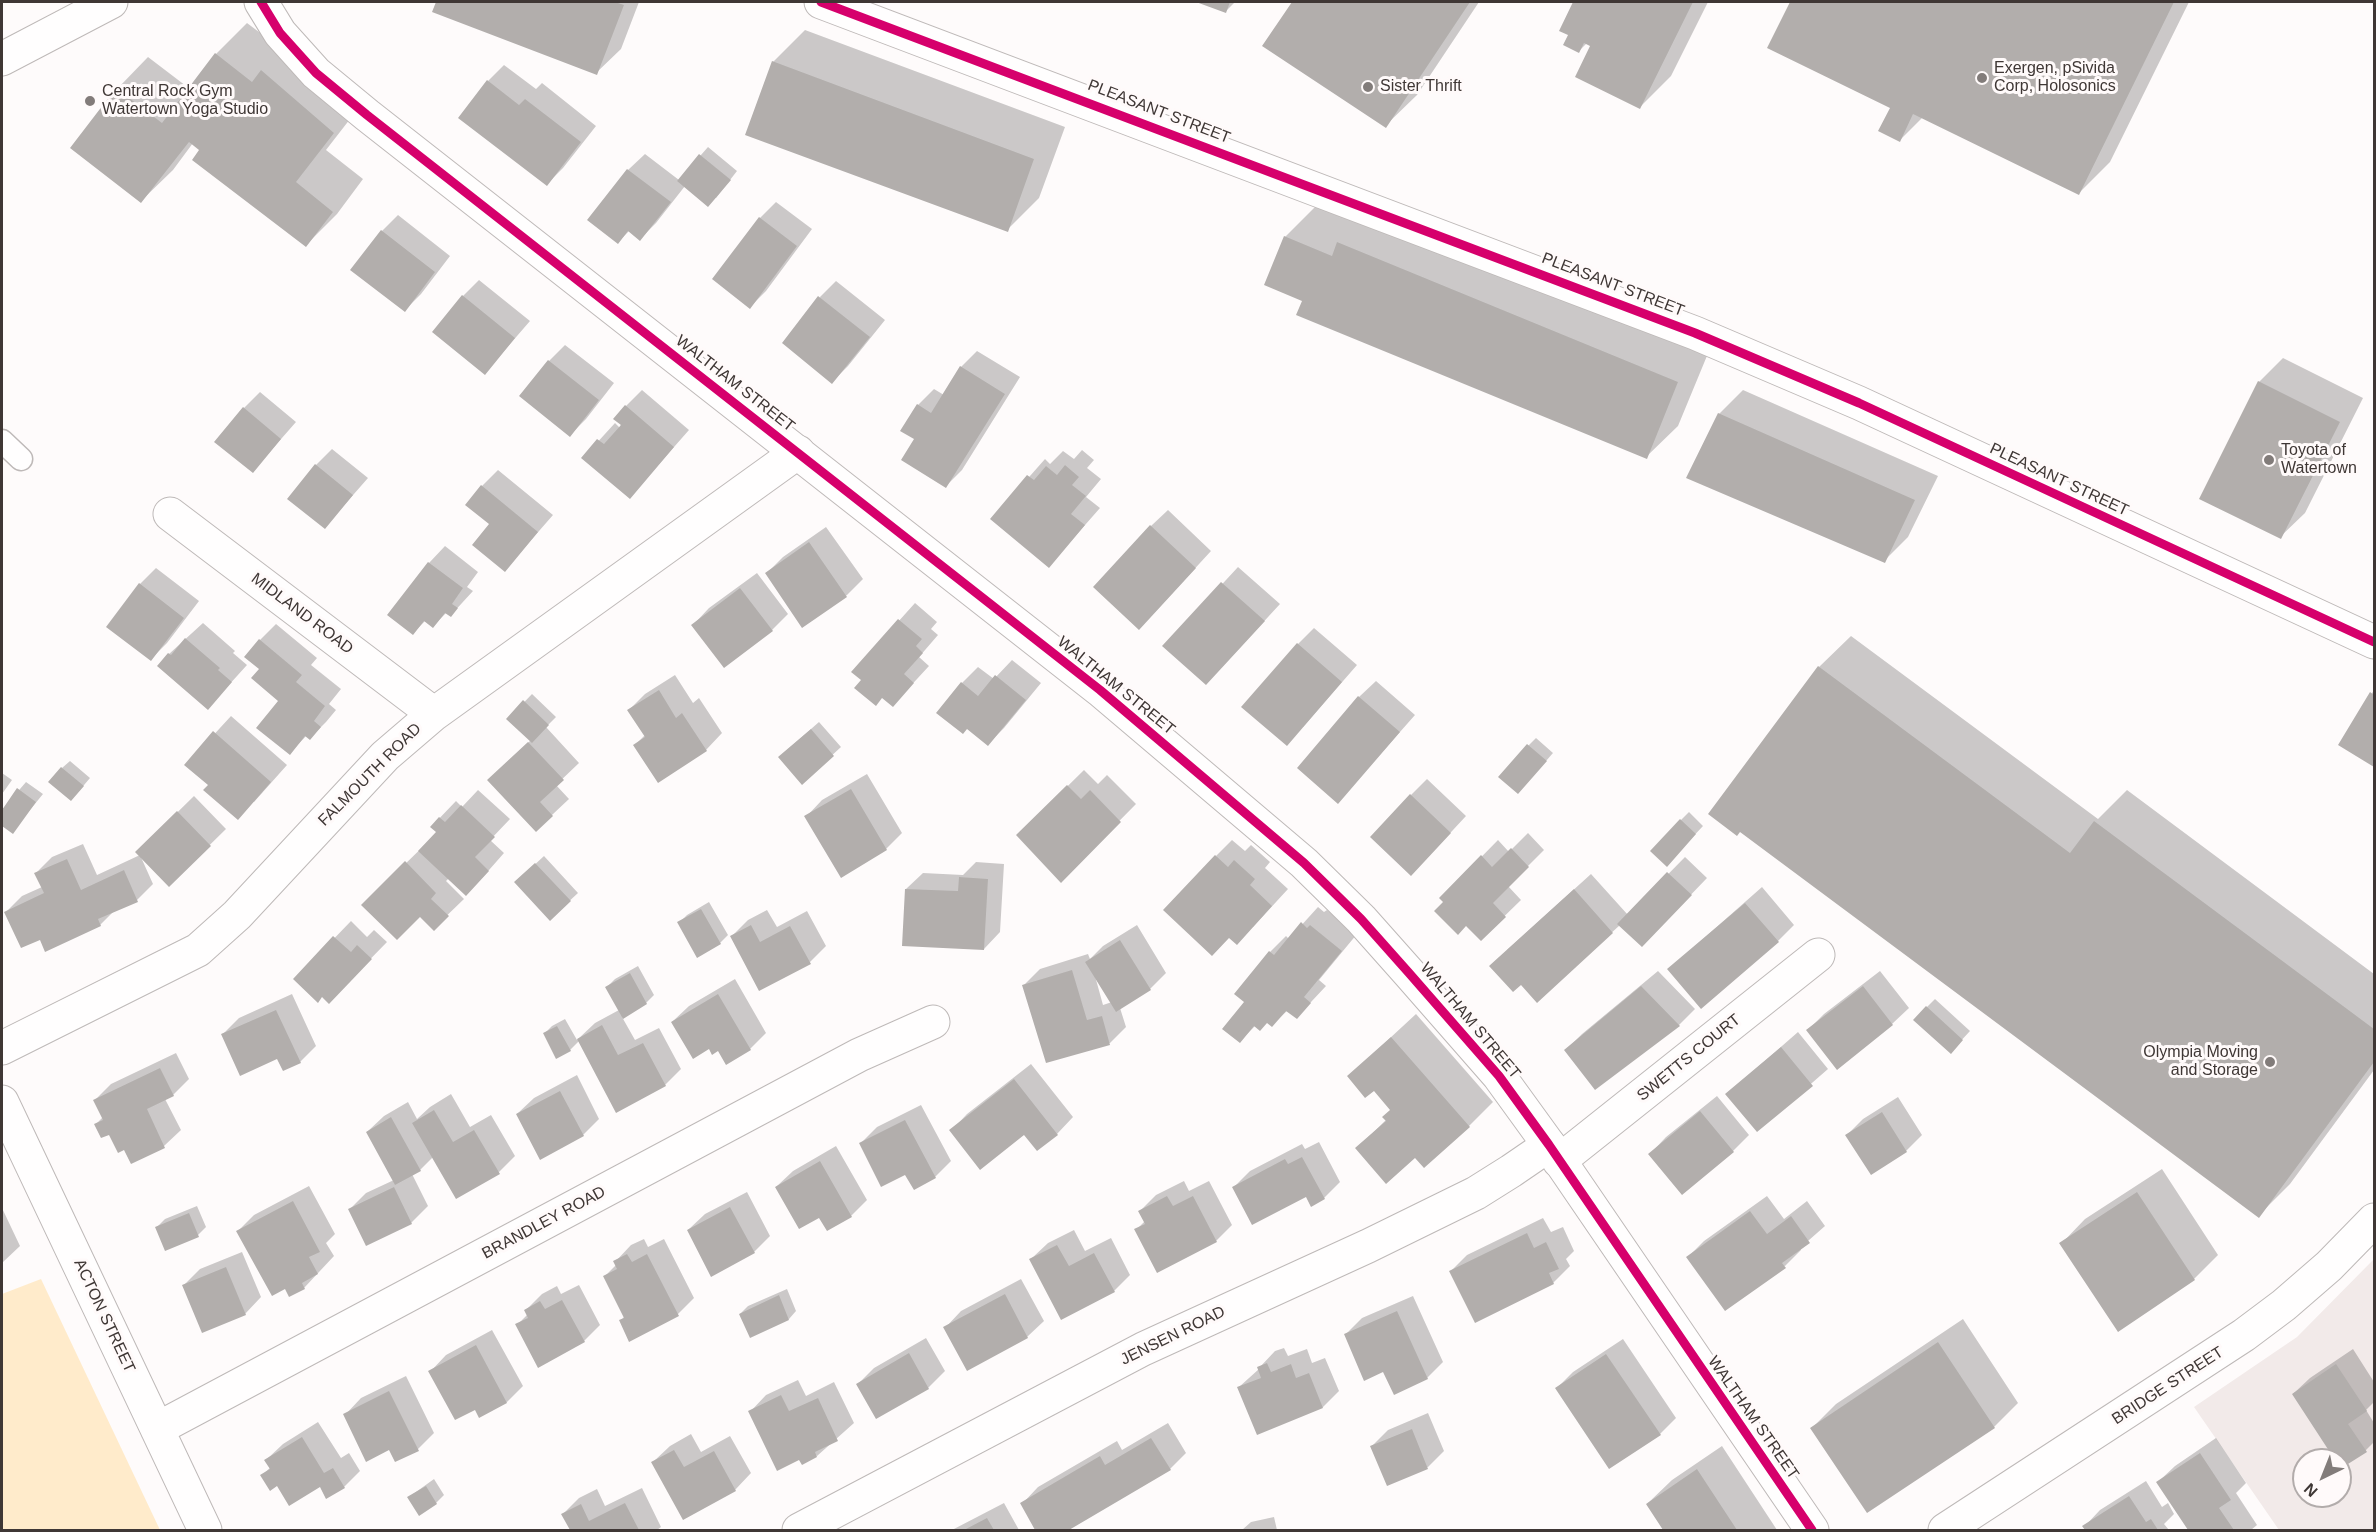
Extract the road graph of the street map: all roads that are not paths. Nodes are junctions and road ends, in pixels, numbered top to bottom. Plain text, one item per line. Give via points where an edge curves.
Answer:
1 (111, 2) edge
2 (261, 2) edge
3 (822, 2) edge
4 (2, 59) edge
5 (2, 441) edge
6 (798, 452) junction
7 (21, 459) dead end
8 (170, 514) dead end
9 (2374, 642) edge
10 (434, 714) junction
11 (1818, 955) dead end
12 (933, 1022) dead end
13 (2, 1048) edge
14 (2, 1102) edge
15 (1554, 1153) junction
16 (2374, 1220) edge
17 (157, 1429) junction
18 (205, 1530) edge
19 (799, 1530) edge
20 (1812, 1530) edge
21 (1946, 1530) edge

1 - 4 street
2 - 6 street, WALTHAM STREET via 280,33 316,73 366,115
3 - 9 street, PLEASANT STREET via 1715,341 1859,403
5 - 7 lane
6 - 10 street, FALMOUTH ROAD
6 - 15 street, WALTHAM STREET via 1100,690 1305,863 1457,1026 1499,1076
8 - 10 street, MIDLAND ROAD
10 - 13 street, FALMOUTH ROAD via 385,756 237,915 198,950
11 - 15 street, SWETTS COURT
12 - 17 street, BRANDLEY ROAD via 859,1055
14 - 17 street, ACTON STREET
15 - 19 street, JENSEN ROAD via 1511,1171 1476,1193 1368,1246 1143,1349
15 - 20 street, WALTHAM STREET
16 - 21 street, BRIDGE STREET via 2302,1289 2244,1335
17 - 18 street, ACTON STREET

